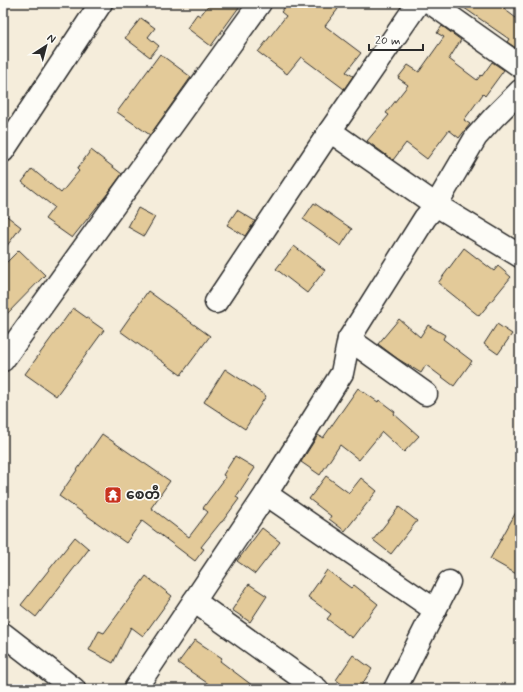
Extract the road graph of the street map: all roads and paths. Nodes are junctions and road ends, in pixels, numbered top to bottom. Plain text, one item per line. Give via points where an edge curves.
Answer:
1 (101, 3) edge
2 (260, 3) edge
3 (418, 3) edge
4 (431, 3) edge
5 (520, 66) edge
6 (520, 91) edge
7 (330, 131) junction
8 (3, 151) edge
9 (436, 205) junction
10 (520, 256) edge
11 (216, 302) dead end
12 (349, 339) junction
13 (3, 360) edge
14 (426, 394) dead end
15 (266, 494) junction
16 (449, 582) dead end
17 (194, 601) junction
18 (435, 610) junction
19 (3, 634) edge
20 (74, 689) edge
21 (136, 689) edge
22 (317, 689) edge
23 (395, 689) edge

1 - 8 street
2 - 13 street
3 - 7 street
4 - 5 street
6 - 9 street via 476,137
7 - 9 street
7 - 11 street
9 - 10 street
9 - 12 street
12 - 14 street
12 - 15 street via 342,373
15 - 17 street
15 - 18 street
16 - 18 street
17 - 21 street
17 - 22 street
18 - 23 street
19 - 20 street

